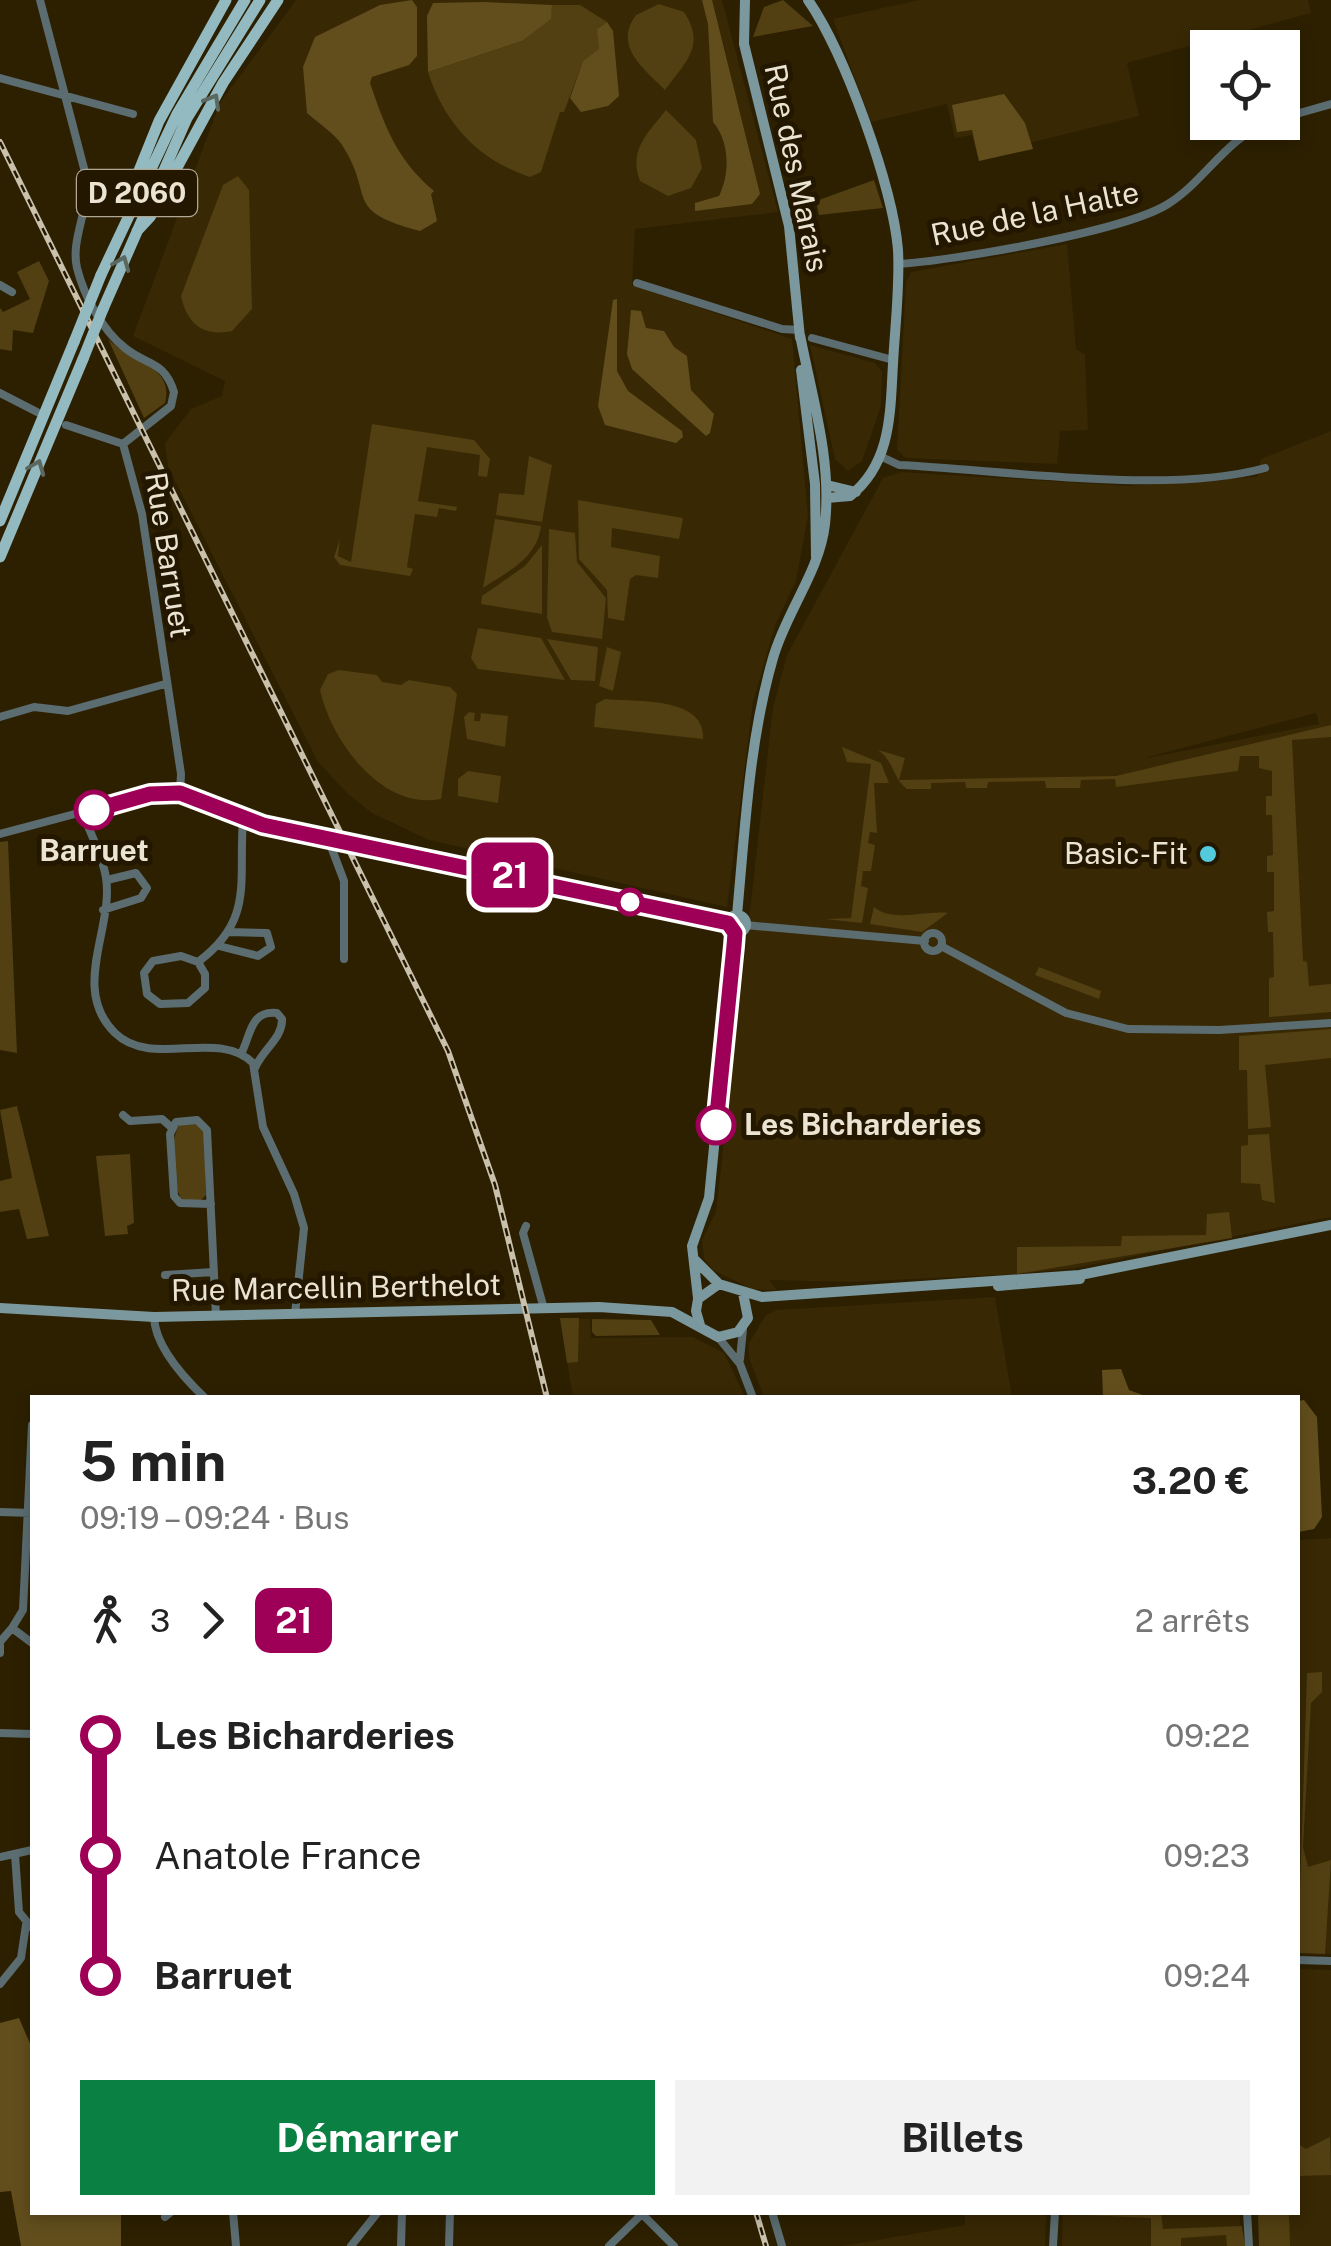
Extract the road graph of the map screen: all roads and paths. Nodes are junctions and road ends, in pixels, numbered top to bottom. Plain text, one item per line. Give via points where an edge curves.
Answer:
1 (40, 0) edge
2 (226, 0) edge
3 (244, 0) edge
4 (260, 0) edge
5 (278, 0) edge
6 (754, 0) edge
7 (808, 2) edge
8 (745, 6) edge
9 (0, 78) edge
10 (62, 95) junction
11 (1331, 104) edge
12 (1300, 113) edge
13 (132, 114) dead end
14 (1239, 140) edge
15 (133, 235) junction
16 (898, 264) junction
17 (101, 275) junction
18 (637, 282) dead end
19 (0, 285) edge
20 (12, 292) dead end
21 (804, 334) junction
22 (893, 360) junction
23 (0, 393) edge
24 (37, 412) dead end
25 (66, 424) dead end
26 (122, 444) junction
27 (882, 457) junction
28 (1265, 468) dead end
29 (826, 485) junction
30 (856, 492) junction
31 (827, 498) junction
32 (0, 521) edge
33 (0, 557) edge
34 (816, 558) junction
35 (165, 684) junction
36 (0, 716) edge
37 (180, 793) junction
38 (83, 812) junction
39 (243, 820) junction
40 (0, 834) edge
41 (327, 836) junction
42 (107, 880) junction
43 (103, 910) junction
44 (736, 924) junction
45 (228, 932) junction
46 (219, 946) junction
47 (344, 959) dead end
48 (198, 962) junction
49 (1331, 1024) edge
50 (240, 1054) junction
51 (255, 1068) junction
52 (124, 1115) dead end
53 (171, 1127) junction
54 (211, 1204) junction
55 (1331, 1225) edge
56 (526, 1226) dead end
57 (1331, 1232) edge
58 (692, 1257) junction
59 (214, 1272) junction
60 (165, 1274) dead end
61 (719, 1284) junction
62 (743, 1293) junction
63 (698, 1300) junction
64 (0, 1308) edge
65 (544, 1309) junction
66 (672, 1312) junction
67 (294, 1314) junction
68 (216, 1316) junction
69 (154, 1317) junction
70 (746, 1322) junction
71 (700, 1326) junction
72 (718, 1337) junction
73 (740, 1364) junction
74 (203, 1395) edge
75 (752, 1395) edge
76 (30, 1484) edge
77 (0, 1512) edge
78 (29, 1513) edge
79 (12, 1628) junction
80 (30, 1642) edge
81 (0, 1653) edge
82 (0, 1733) edge
83 (30, 1734) edge
84 (30, 1850) edge
85 (14, 1854) junction
86 (0, 1856) edge
87 (29, 1926) edge
88 (1300, 1960) edge
89 (1331, 1961) edge
90 (0, 1984) edge
91 (233, 2215) edge
92 (378, 2215) edge
93 (402, 2215) edge
94 (450, 2215) edge
95 (641, 2215) edge
96 (645, 2215) edge
97 (773, 2215) edge
98 (1055, 2215) edge
99 (1247, 2215) edge
100 (235, 2245) edge
101 (351, 2246) edge
102 (402, 2246) edge
103 (450, 2246) edge
104 (609, 2246) edge
105 (674, 2246) edge
106 (782, 2246) edge
107 (1053, 2246) edge
108 (1249, 2246) edge

1 - 10 street, Rue Barruet
2 - 17 main road via 159,121
3 - 17 main road, D 2060 via 176,114
4 - 15 main road, D 2060 via 187,118
15 -> 5 main road via 150,218 224,82
6 - 8 street, Rue des Marais
7 - 16 street via 827,27 882,176
8 - 21 street, Rue des Marais via 748,61 792,240
9 - 10 street
10 - 13 street
10 - 26 street, Rue Barruet via 88,187 78,272 109,333 126,350 157,363 174,392 171,406
11 - 12 street
14 - 16 street, Rue de la Halte via 1171,202 1135,220
33 -> 15 main road, D 2060, bridge
16 - 22 street
17 - 32 main road, D 2060, bridge
18 - 21 street
19 - 20 street
21 - 22 street
21 - 29 street, Rue des Marais
21 - 34 street, Rue des Marais
22 - 27 street
23 - 24 street
25 - 26 street
26 - 35 street, Rue Barruet via 142,514
27 - 28 street via 899,465 1114,477 1206,477
27 - 30 street
29 - 30 street
29 - 31 street, Rue des Marais
30 - 31 street
31 - 34 street, Rue des Marais
34 - 44 street via 784,624 760,715
35 - 36 street via 68,711 34,706
35 - 37 street, Rue Barruet
37 - 38 street
37 - 39 street
38 - 40 street
38 - 42 street
39 - 41 street
39 - 45 street via 243,896
41 - 44 street
41 - 47 street via 344,880
42 - 43 street
42 - 43 street via 136,873 147,888 142,898
43 - 50 street via 96,990 114,1032 148,1048
44 - 49 street via 925,942 936,933 941,946 1066,1013 1128,1029
44 - 58 street via 709,1198
45 - 46 street
45 - 46 street via 266,934 272,947 258,956
46 - 48 street
48 - 48 street via 181,956 154,961 144,974 147,994 168,1005 196,1000 205,982
50 - 51 street
50 - 51 street via 254,1019 277,1013 280,1033
51 - 67 street via 263,1127 304,1228
52 - 53 street via 130,1121 162,1119
53 - 54 street via 174,1196 180,1204
53 - 54 street via 182,1121 205,1124
54 - 59 street
55 - 62 street via 1080,1275 762,1297
56 - 65 street
57 - 70 street via 1066,1282 772,1302
58 - 61 street
58 - 63 street
59 - 60 street
59 - 68 street
61 - 62 street
61 - 63 street, Rue Marcellin Berthelot
62 - 70 street
63 - 66 street, Rue Marcellin Berthelot
63 - 71 street
64 - 69 street, Rue Marcellin Berthelot
65 - 66 street, Rue Marcellin Berthelot
65 - 67 street, Rue Marcellin Berthelot
66 - 71 street, Rue Marcellin Berthelot
67 - 68 street, Rue Marcellin Berthelot
68 - 69 street, Rue Marcellin Berthelot
69 - 74 street via 162,1342
70 - 72 street
70 - 73 street
71 - 72 street, Rue Marcellin Berthelot
72 - 73 street
73 - 75 street
76 - 78 street
77 - 78 street
78 - 79 street via 23,1610
79 - 80 street
79 - 81 street
82 - 83 street
84 - 85 street
85 - 86 street
85 - 87 street via 19,1912
87 - 90 street via 22,1958
88 - 89 street
91 - 100 street
92 - 101 street
93 - 102 street
94 - 103 street
95 - 104 street
96 - 105 street
97 - 106 street
98 - 107 street
99 - 108 street

